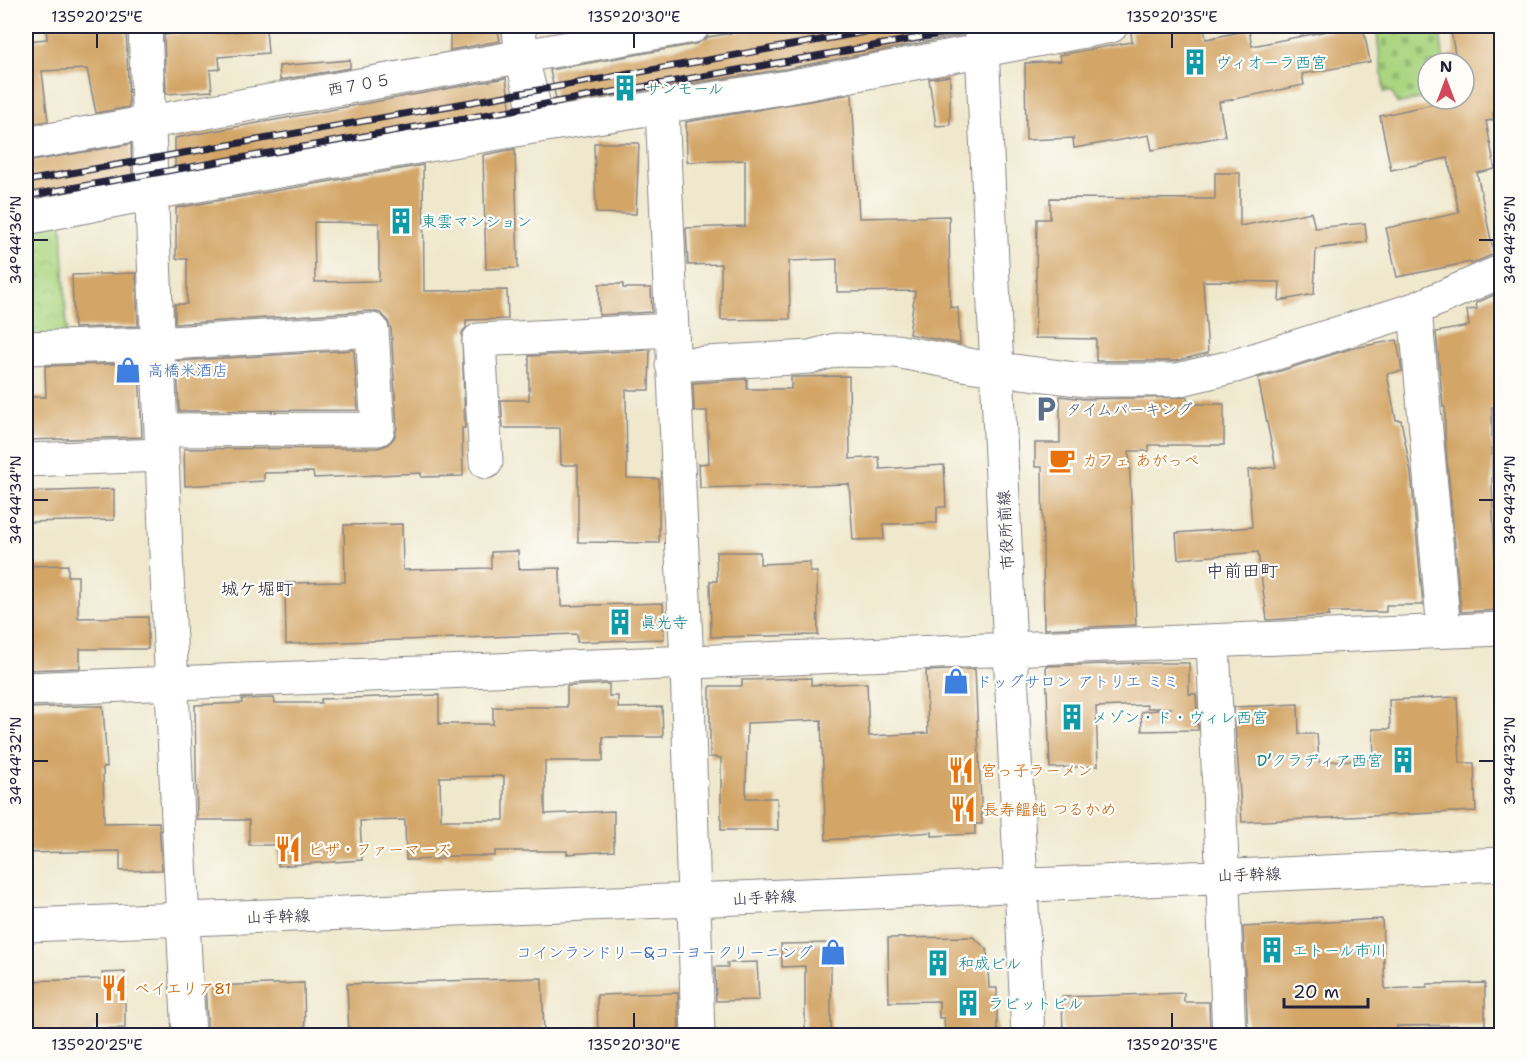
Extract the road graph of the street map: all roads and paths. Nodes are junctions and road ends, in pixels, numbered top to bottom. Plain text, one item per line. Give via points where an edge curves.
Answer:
1 (145, 26) edge
2 (693, 26) edge
3 (1111, 26) edge
4 (982, 37) edge
5 (520, 40) edge
6 (662, 108) junction
7 (149, 123) junction
8 (539, 126) junction
9 (26, 144) edge
10 (152, 193) junction
11 (26, 218) edge
12 (1502, 271) edge
13 (1415, 309) junction
14 (671, 330) junction
15 (156, 344) junction
16 (26, 348) edge
17 (672, 365) junction
18 (998, 368) junction
19 (162, 443) junction
20 (26, 460) edge
21 (486, 462) dead end
22 (1502, 629) edge
23 (1444, 631) junction
24 (1212, 641) junction
25 (1010, 649) junction
26 (687, 664) junction
27 (172, 681) junction
28 (26, 689) edge
29 (1502, 864) edge
30 (1224, 875) junction
31 (1022, 884) junction
32 (694, 900) junction
33 (184, 920) junction
34 (26, 925) edge
35 (189, 1035) edge
36 (698, 1035) edge
37 (1028, 1035) edge
38 (1229, 1035) edge

1 - 7 street
2 - 5 street, 西７０５
3 - 4 street
4 - 6 street via 788,87
4 - 18 street, 市役所前線
5 - 7 street, 西７０５
5 - 8 street
6 - 8 street
6 - 14 street
7 - 9 street, 西７０５
7 - 10 street
8 - 10 street
10 - 11 street
10 - 15 street
12 - 13 street
13 - 18 street via 1235,366 1177,380 1084,380
13 - 23 street
14 - 17 street
14 - 21 street via 479,340
15 - 16 street
15 - 19 street
15 - 19 street via 372,330 378,429
17 - 18 street via 810,357 836,350 896,351
17 - 26 street
18 - 25 street, 市役所前線
19 - 20 street
19 - 27 street
22 - 23 street
23 - 24 street
24 - 25 street
24 - 30 street
25 - 26 street
25 - 31 street, 市役所前線
26 - 27 street
26 - 32 street
27 - 28 street
27 - 33 street
29 - 30 street, 山手幹線
30 - 31 street, 山手幹線
30 - 38 street
31 - 32 street, 山手幹線
31 - 37 street, 市役所前線
32 - 33 street, 山手幹線
32 - 36 street
33 - 34 street, 山手幹線
33 - 35 street

